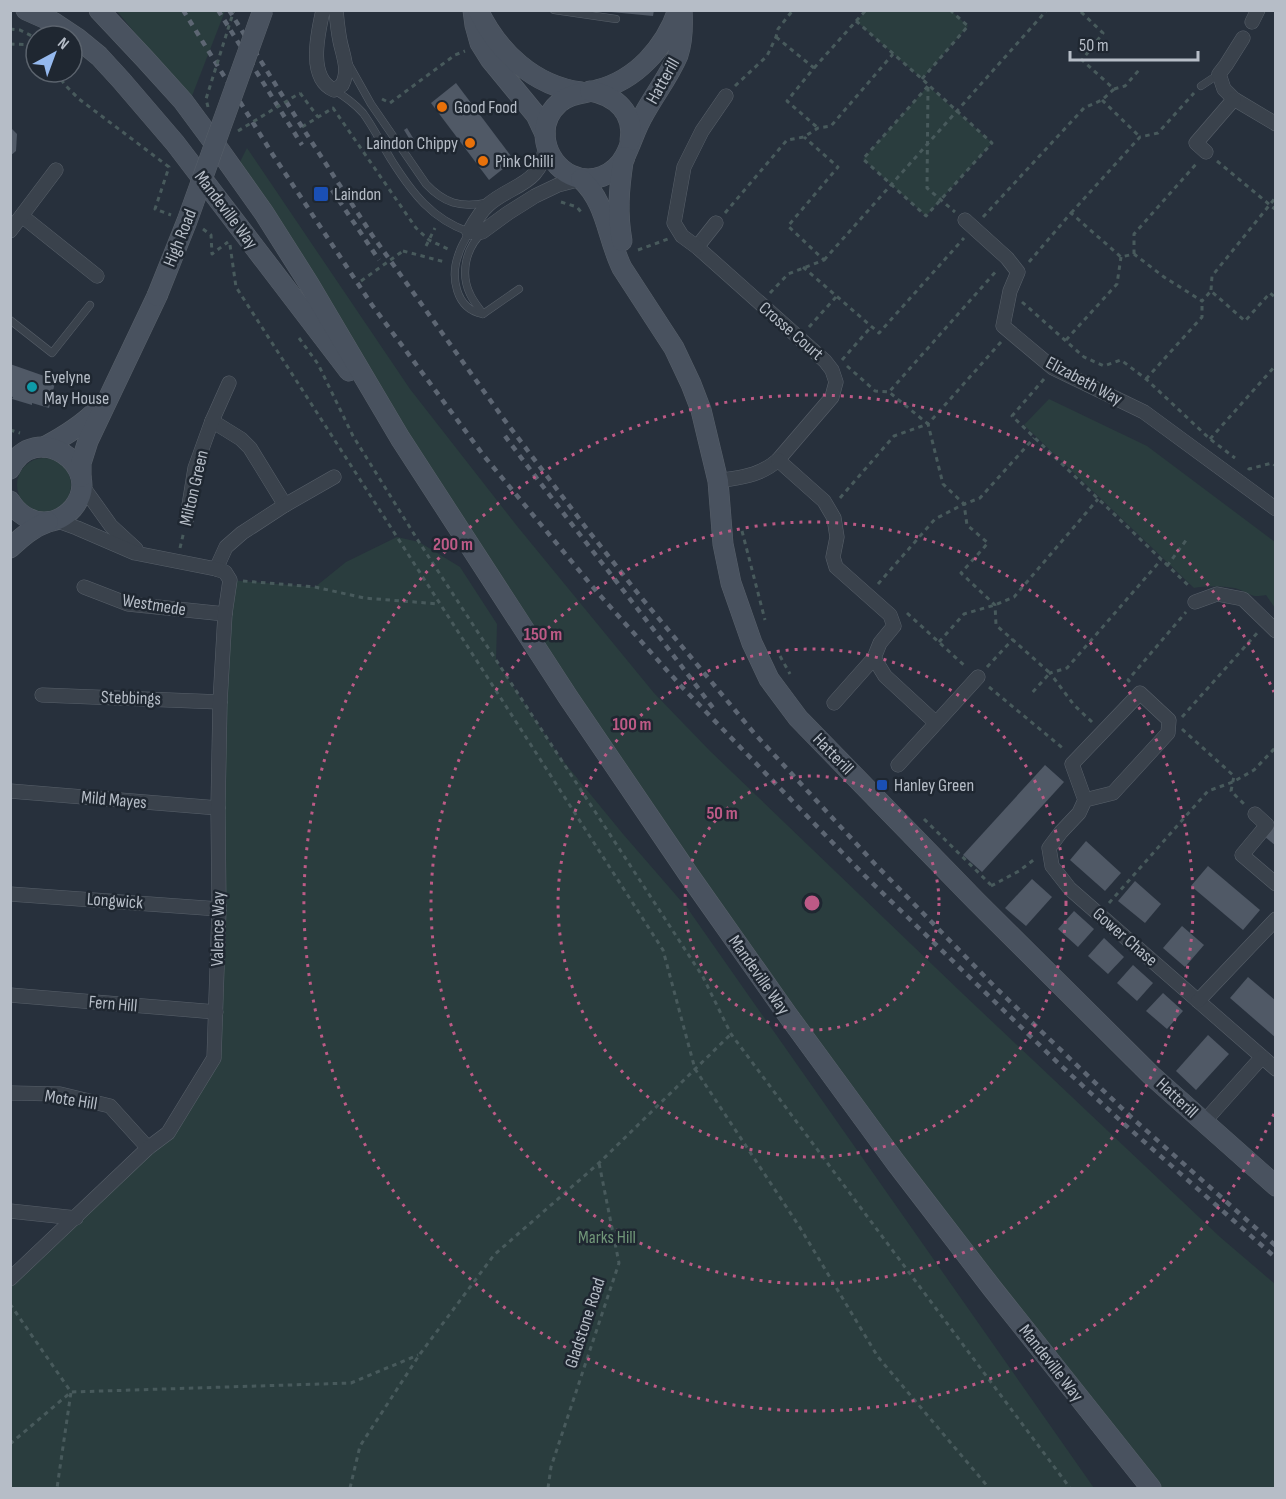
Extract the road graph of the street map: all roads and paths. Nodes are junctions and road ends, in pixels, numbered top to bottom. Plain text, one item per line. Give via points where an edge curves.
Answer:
1 (26, 10) edge
2 (99, 10) edge
3 (263, 10) edge
4 (322, 10) edge
5 (336, 10) edge
6 (473, 10) edge
7 (478, 10) edge
8 (554, 10) edge
9 (680, 10) edge
10 (793, 10) edge
11 (866, 10) edge
12 (950, 10) edge
13 (1047, 10) edge
14 (1079, 10) edge
15 (616, 19) dead end
16 (856, 21) junction
17 (777, 37) junction
18 (1243, 38) dead end
19 (469, 50) dead end
20 (893, 54) junction
21 (344, 55) junction
22 (814, 68) junction
23 (1139, 70) dead end
24 (1219, 74) junction
25 (922, 79) junction
26 (64, 84) edge
27 (928, 86) junction
28 (1201, 86) joint
29 (1114, 89) junction
30 (334, 90) junction
31 (585, 92) junction
32 (726, 96) joint
33 (380, 98) dead end
34 (1234, 99) junction
35 (1102, 100) junction
36 (957, 111) junction
37 (318, 117) junction
38 (1275, 124) edge
39 (302, 127) dead end
40 (818, 128) junction
41 (231, 135) dead end
42 (804, 137) junction
43 (1140, 137) junction
44 (545, 138) junction
45 (927, 144) junction
46 (627, 152) junction
47 (1206, 152) junction
48 (158, 153) dead end
49 (169, 167) junction
50 (56, 170) dead end
51 (581, 179) junction
52 (892, 184) junction
53 (1275, 197) edge
54 (940, 200) junction
55 (491, 202) junction
56 (555, 202) dead end
57 (1269, 205) junction
58 (1275, 210) edge
59 (1071, 213) junction
60 (22, 216) junction
61 (174, 216) dead end
62 (585, 217) dead end
63 (716, 223) joint
64 (969, 224) junction
65 (200, 226) dead end
66 (488, 229) junction
67 (10, 231) edge
68 (470, 232) junction
69 (682, 236) junction
70 (229, 240) junction
71 (426, 246) dead end
72 (697, 247) junction
73 (236, 250) dead end
74 (631, 253) dead end
75 (1134, 254) junction
76 (1121, 257) junction
77 (1007, 258) junction
78 (824, 260) junction
79 (456, 265) junction
80 (803, 267) junction
81 (1018, 272) junction
82 (97, 276) dead end
83 (361, 281) dead end
84 (519, 289) dead end
85 (1010, 291) junction
86 (1211, 291) junction
87 (640, 294) junction
88 (836, 297) junction
89 (1275, 298) edge
90 (1202, 301) junction
91 (760, 304) junction
92 (90, 305) dead end
93 (483, 314) junction
94 (10, 320) edge
95 (871, 327) junction
96 (1010, 332) junction
97 (297, 336) dead end
98 (800, 337) junction
99 (1066, 340) junction
100 (837, 365) junction
101 (1275, 365) edge
102 (1053, 368) junction
103 (1146, 379) junction
104 (229, 383) dead end
105 (889, 392) junction
106 (111, 394) junction
107 (212, 421) junction
108 (928, 424) junction
109 (10, 430) edge
110 (400, 438) junction
111 (1034, 438) junction
112 (1210, 439) junction
113 (29, 443) edge
114 (778, 460) junction
115 (1275, 466) edge
116 (10, 469) edge
117 (334, 477) dead end
118 (81, 481) junction
119 (718, 481) junction
120 (1098, 499) junction
121 (10, 501) edge
122 (964, 504) junction
123 (285, 505) junction
124 (827, 505) junction
125 (1275, 508) edge
126 (187, 518) joint
127 (51, 521) junction
128 (740, 522) dead end
129 (1187, 539) dead end
130 (10, 548) edge
131 (154, 558) junction
132 (1161, 560) junction
133 (177, 562) junction
134 (1167, 566) junction
135 (216, 569) junction
136 (230, 580) junction
137 (84, 587) dead end
138 (868, 595) junction
139 (1198, 600) junction
140 (440, 604) junction
141 (995, 605) junction
142 (225, 614) junction
143 (766, 624) dead end
144 (1271, 626) edge
145 (1012, 639) junction
146 (939, 642) dead end
147 (778, 653) dead end
148 (874, 658) junction
149 (1050, 673) junction
150 (978, 677) joint
151 (792, 679) dead end
152 (1140, 693) junction
153 (1031, 694) dead end
154 (42, 695) dead end
155 (220, 702) junction
156 (834, 703) dead end
157 (936, 723) junction
158 (1103, 732) junction
159 (1275, 747) edge
160 (898, 765) dead end
161 (1233, 782) junction
162 (10, 791) edge
163 (1085, 800) junction
164 (218, 808) junction
165 (918, 813) dead end
166 (1255, 814) joint
167 (1049, 848) junction
168 (1275, 884) edge
169 (10, 894) edge
170 (219, 909) junction
171 (1099, 914) junction
172 (1275, 919) edge
173 (10, 995) edge
174 (1198, 1001) junction
175 (216, 1012) junction
176 (731, 1034) junction
177 (1262, 1057) junction
178 (695, 1069) junction
179 (1275, 1069) edge
180 (10, 1094) edge
181 (1203, 1123) junction
182 (148, 1148) junction
183 (599, 1163) junction
184 (1275, 1186) edge
185 (10, 1211) edge
186 (76, 1218) junction
187 (10, 1279) edge
188 (10, 1304) edge
189 (12, 1309) edge
190 (420, 1354) junction
191 (71, 1392) junction
192 (10, 1444) edge
193 (57, 1488) edge
194 (350, 1488) edge
195 (548, 1488) edge
196 (989, 1488) edge
197 (1070, 1488) edge
198 (1151, 1488) edge

1 - 110 street, Mandeville Way via 77,38 134,95
2 - 110 street, Mandeville Way via 168,84 220,151 290,252
3 - 106 street, High Road, bridge via 187,221
4 - 30 street via 318,68 324,83
5 - 21 street
6 - 44 street via 480,43 536,114
7 - 31 street via 517,63 548,83
8 - 15 lane
9 - 31 street, Hatterill via 661,46 636,71 598,90
9 - 46 street, Hatterill via 683,31 678,55
10 - 17 path via 778,29
11 - 16 path
12 - 25 path via 968,26
13 - 36 path
14 - 29 path via 1103,33 1082,60
16 - 20 path
16 - 22 path
17 - 22 path
17 - 32 path via 766,56
18 - 24 street
19 - 33 path via 455,55 390,103
20 - 25 path
20 - 40 path via 831,126
21 - 30 street via 346,77
21 - 55 lane via 372,104 435,194 464,205
22 - 40 path via 787,101
23 - 29 path via 1125,86
24 - 28 lane
24 - 34 street via 1224,89
25 - 27 path
26 - 49 path
27 - 36 path
27 - 45 path
27 - 52 path via 863,159
28 - 43 path via 1158,133
29 - 35 path
30 - 68 lane via 362,112 425,205 455,227
31 - 44 street, Hatterill via 558,104 547,121
31 - 46 street, Hatterill via 610,97 624,111 631,128
32 - 69 street via 702,130 684,167 674,223
34 - 38 street
34 - 47 street via 1196,143
35 - 43 path
35 - 64 path via 1084,108
36 - 45 path
36 - 54 path via 992,143
37 - 39 path
37 - 41 path, bridge via 300,93
37 - 71 path via 333,108 410,220 429,240
40 - 42 path
42 - 63 path via 787,140
42 - 78 path via 838,167 788,226
43 - 59 path
44 - 51 street, Hatterill via 548,151 559,166
44 - 55 street via 542,162 535,172
45 - 52 path
45 - 54 path via 927,188
46 - 51 street, Hatterill via 607,175
46 - 87 street, Hatterill via 618,212 625,255
47 - 57 path
47 - 75 path via 1134,234
48 - 49 path
49 - 61 path via 155,209
50 - 60 street
51 - 66 street via 535,196
51 - 87 street, Hatterill via 601,207 621,268
52 - 54 path via 926,216
52 - 78 path
53 - 57 path
54 - 64 path
55 - 68 street
56 - 62 path via 577,207
57 - 58 path
57 - 86 path via 1212,276
59 - 76 path
59 - 81 path
60 - 67 street
60 - 82 street
63 - 72 street
64 - 77 street
64 - 95 path via 879,333
65 - 70 path via 211,235 212,254
66 - 68 street
66 - 93 lane via 469,250 465,268 469,293
68 - 79 lane
69 - 72 street, Crosse Court
69 - 74 path
70 - 73 path
70 - 140 path via 236,287
72 - 91 street, Crosse Court
75 - 76 path
75 - 90 path
76 - 99 path via 1117,284
77 - 81 street
77 - 105 path
78 - 80 path
79 - 83 path, bridge via 403,251
79 - 93 lane via 457,291 466,307
80 - 88 path
80 - 91 path via 788,274
81 - 85 street
84 - 93 lane
85 - 96 street via 1003,326
85 - 99 path
86 - 89 path via 1245,321 1270,293
86 - 90 path
87 - 119 street, Hatterill via 691,384
88 - 95 path
88 - 98 path
90 - 103 path via 1202,317
91 - 98 street, Crosse Court
92 - 94 lane via 52,353
95 - 100 path
96 - 102 street, Elizabeth Way
96 - 108 path
97 - 176 path via 318,364 353,436 418,542 704,977
98 - 100 street, Crosse Court via 825,361
99 - 103 path via 1084,357 1104,366 1121,360
100 - 105 path via 875,391
100 - 114 street, Crosse Court via 831,398
101 - 112 path
102 - 111 path via 1012,416
102 - 125 street, Elizabeth Way via 1143,412
103 - 112 path
104 - 107 street, Milton Green
105 - 108 path
106 - 113 street, High Road via 79,427
106 - 118 street, High Road via 86,448
107 - 123 street via 250,448
107 - 126 street, Milton Green via 195,468
108 - 122 path via 943,484
108 - 124 path via 894,436
109 - 113 path
110 - 198 street, Mandeville Way via 580,715 780,1005 992,1288
111 - 120 path
111 - 122 path via 980,498
112 - 115 path via 1249,469 1272,463
113 - 116 street, High Road via 30,450
113 - 118 street via 67,455 76,465
114 - 119 street, Crosse Court via 769,469 753,475
114 - 124 street
117 - 123 street
118 - 127 street, High Road via 75,504 66,515
118 - 131 street via 117,532
119 - 181 street, Hatterill via 723,544 741,613 769,679 798,718 984,909
120 - 132 path
120 - 141 path via 1014,597
121 - 127 street via 26,517
122 - 138 path via 935,519
122 - 141 path via 967,525 988,543 961,573
123 - 135 street via 234,540
124 - 138 street via 837,537 833,557 836,567
126 - 133 path, Milton Green
127 - 130 street via 27,533
127 - 131 street
128 - 143 path
129 - 134 path
131 - 133 street
132 - 134 path
132 - 149 path via 1067,668
133 - 135 street
134 - 139 path
135 - 136 street via 225,572
136 - 140 path
136 - 142 street, Valence Way
137 - 142 street, Westmede via 128,604
138 - 148 street via 890,615 894,626
139 - 144 street via 1217,594 1243,599
139 - 152 path via 1128,680
140 - 178 path via 663,950
141 - 145 path via 996,625
141 - 146 path via 964,614
142 - 155 street, Valence Way
144 - 161 path via 1176,723 1234,776
145 - 149 path
145 - 150 path
147 - 151 path
148 - 156 street
148 - 157 street via 885,676
149 - 153 path
149 - 158 path via 1074,705
150 - 157 street
152 - 158 street
152 - 163 street via 1169,720 1168,732 1113,794
154 - 155 street, Stebbings
155 - 164 street, Valence Way
157 - 160 street
158 - 163 street via 1072,765
159 - 161 path via 1254,770
161 - 166 path via 1231,791
161 - 171 path via 1208,791
162 - 164 street, Mild Mayes
163 - 167 street
164 - 170 street, Valence Way
165 - 167 path via 992,885
166 - 168 street via 1268,825 1242,855
167 - 171 street, Gower Chase via 1052,866 1070,889
169 - 170 street, Longwick
170 - 175 street, Valence Way
171 - 174 street, Gower Chase
172 - 174 street
173 - 175 street, Fern Hill
174 - 177 street, Gower Chase
175 - 182 street, Valence Way via 214,1058 168,1133
176 - 178 path
176 - 197 path
177 - 179 street, Gower Chase
177 - 181 street
178 - 183 path
178 - 196 path via 799,1226 878,1357
180 - 182 street, Mote Hill via 60,1094 110,1106
181 - 184 street, Hatterill
182 - 186 street, Valence Way
183 - 190 path via 494,1254
183 - 195 path, Gladstone Road via 619,1263 551,1467
185 - 186 street
186 - 187 street, Valence Way
188 - 189 path
189 - 191 path
190 - 191 path via 351,1383
190 - 194 path via 360,1446
191 - 192 path
191 - 193 path

